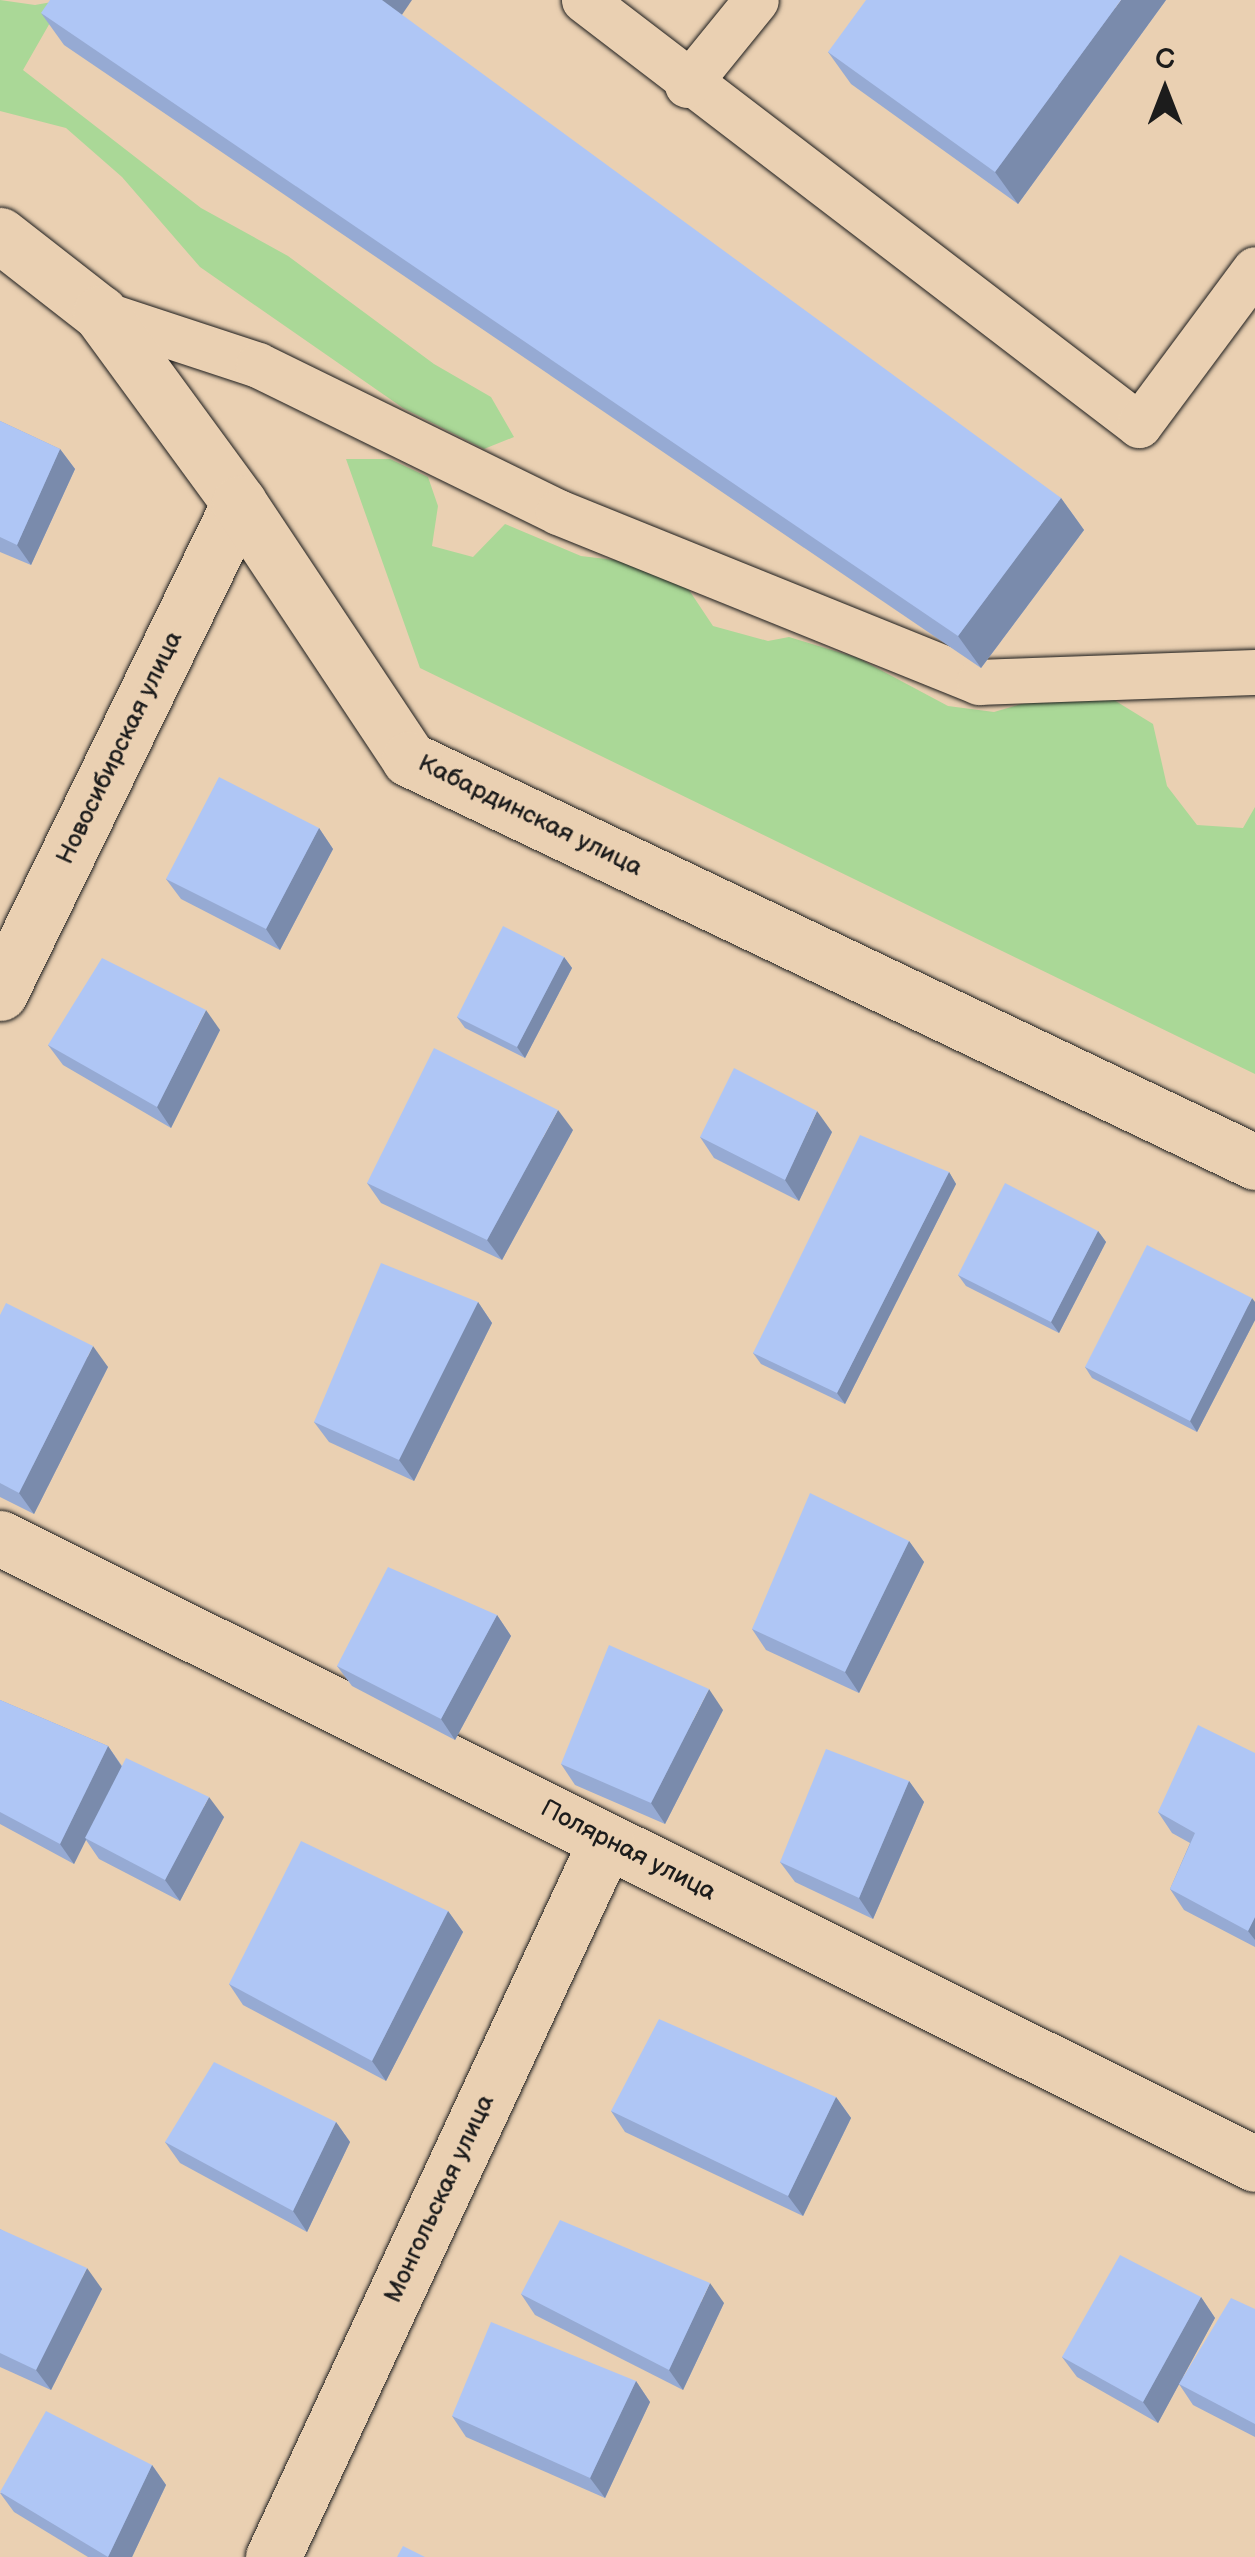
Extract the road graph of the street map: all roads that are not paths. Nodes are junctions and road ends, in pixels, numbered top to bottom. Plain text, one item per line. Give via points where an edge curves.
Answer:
1 (584, 0) edge
2 (756, 0) edge
3 (687, 85) junction
4 (0, 236) edge
5 (1255, 269) edge
6 (100, 314) junction
7 (239, 503) junction
8 (1255, 672) edge
9 (0, 993) edge
10 (1255, 1162) edge
11 (0, 1538) edge
12 (606, 1841) junction
13 (1255, 2164) edge
14 (273, 2557) edge

1 - 3 lane
2 - 3 lane
3 - 5 lane via 1139,425
4 - 6 street, Кабардинская улица
6 - 7 street, Кабардинская улица
6 - 8 lane via 258,366 558,512 979,682
7 - 9 street, Новосибирская улица
7 - 10 street, Кабардинская улица via 408,759
11 - 12 street, Полярная улица
12 - 13 street, Полярная улица
12 - 14 street, Монгольская улица

